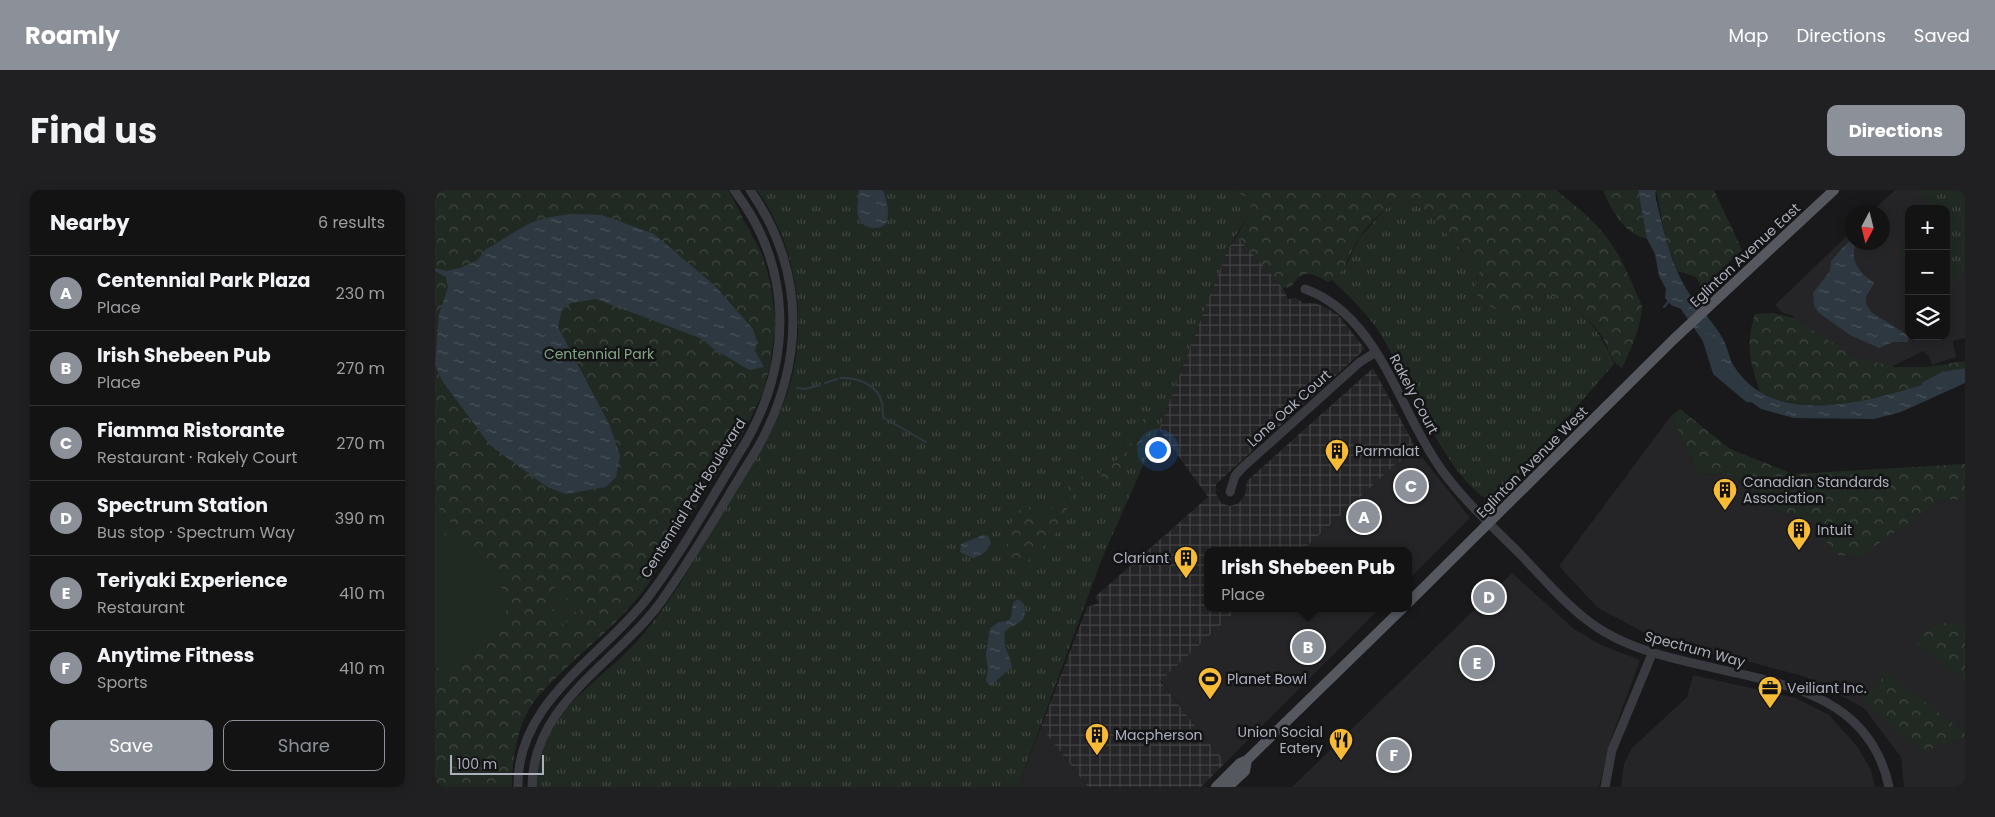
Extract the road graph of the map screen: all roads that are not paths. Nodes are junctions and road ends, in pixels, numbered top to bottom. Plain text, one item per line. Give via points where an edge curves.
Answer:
1 (733, 190) edge
2 (750, 190) edge
3 (1834, 190) edge
4 (1305, 289) dead end
5 (1674, 339) joint
6 (1376, 352) junction
7 (1229, 492) dead end
8 (1489, 524) junction
9 (1412, 599) edge
10 (1399, 612) edge
11 (1652, 654) junction
12 (1247, 760) junction
13 (518, 787) edge
14 (532, 787) edge
15 (1215, 787) edge
16 (1228, 787) edge
17 (1605, 787) edge
18 (1889, 787) edge

1 - 13 street, Centennial Park Boulevard via 750,213 764,242 777,289 779,349 770,391 746,442 650,594 625,625 564,683 544,707 524,748
2 - 14 street, Centennial Park Boulevard via 779,243 790,285 792,353 782,396 757,449 659,604 639,630 561,706 549,723 537,752
3 - 5 main road, Eglinton Avenue East
4 - 6 street, Rakely Court via 1334,303
5 - 8 main road, Eglinton Avenue West
6 - 7 street, Lone Oak Court via 1242,468
6 - 8 street, Rakely Court via 1440,468
8 - 9 main road, Eglinton Avenue West
8 - 11 street, Spectrum Way via 1588,622
10 - 12 main road
11 - 17 street via 1611,750
11 - 18 street, Spectrum Way via 1791,686 1826,701 1844,712 1862,730 1886,772
12 - 15 main road
12 - 16 main road via 1245,771

